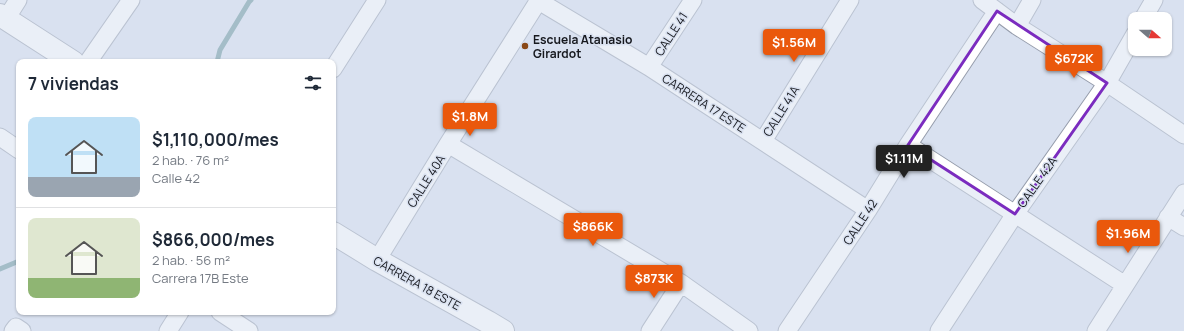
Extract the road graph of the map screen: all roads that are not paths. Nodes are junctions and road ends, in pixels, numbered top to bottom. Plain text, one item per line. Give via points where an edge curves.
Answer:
1 (18, 0) edge
2 (131, 0) edge
3 (376, 0) edge
4 (538, 0) edge
5 (693, 0) edge
6 (850, 0) edge
7 (982, 0) edge
8 (1032, 0) edge
9 (1154, 0) edge
10 (997, 11) junction
11 (1147, 12) edge
12 (3, 17) edge
13 (1017, 26) junction
14 (1128, 46) edge
15 (68, 59) edge
16 (90, 59) edge
17 (336, 64) edge
18 (650, 67) junction
19 (1107, 83) junction
20 (1184, 134) edge
21 (0, 137) edge
22 (763, 141) junction
23 (448, 144) junction
24 (908, 145) junction
25 (16, 148) edge
26 (1184, 193) edge
27 (868, 210) junction
28 (1014, 214) junction
29 (1168, 217) junction
30 (1184, 227) edge
31 (336, 235) edge
32 (377, 260) junction
33 (681, 283) junction
34 (1125, 285) junction
35 (178, 315) edge
36 (225, 315) edge
37 (491, 328) edge
38 (1099, 330) edge
39 (168, 331) edge
40 (249, 331) edge
41 (650, 331) edge
42 (749, 331) edge
43 (787, 331) edge
44 (939, 331) edge

1 - 12 street
2 - 16 street
3 - 17 street
4 - 18 street, CARRERA 17 ESTE
4 - 23 street, CALLE 40A
5 - 18 street, CALLE 41
6 - 22 street, CALLE 41A
7 - 10 street
8 - 13 street
9 - 11 street
10 - 13 street
10 - 24 street, CALLE 42
12 - 15 street
13 - 19 street
14 - 19 street, CALLE 42A
18 - 22 street, CARRERA 17 ESTE
19 - 20 street
19 - 28 street, CALLE 42A
21 - 25 street
22 - 27 street, CARRERA 17 ESTE
23 - 32 street, CALLE 40A
23 - 33 street
24 - 27 street, CALLE 42
24 - 28 street
26 - 29 street
27 - 43 street, CALLE 42
28 - 34 street
28 - 44 street, CALLE 42A
29 - 30 street
29 - 34 street
31 - 32 street, CARRERA 18 ESTE
32 - 37 street, CARRERA 18 ESTE
33 - 41 street
33 - 42 street
34 - 38 street
35 - 39 street
36 - 40 street

